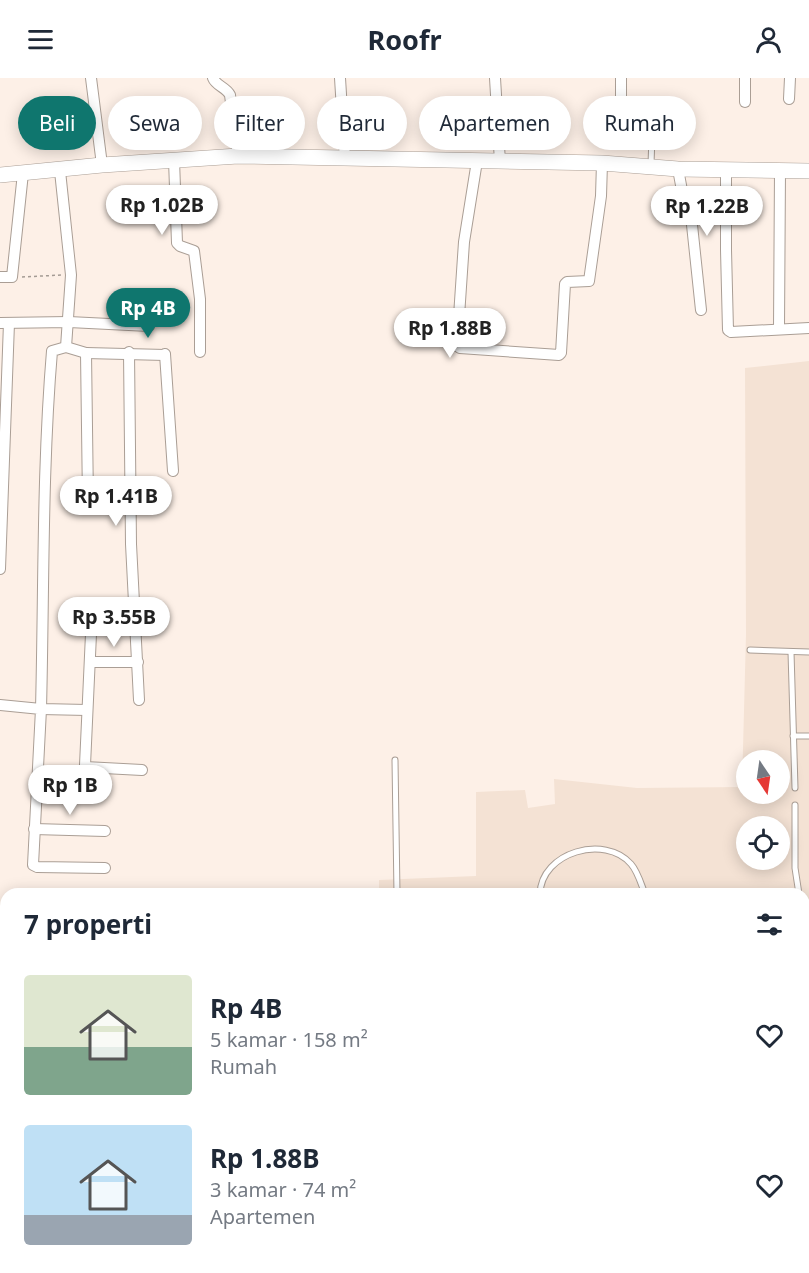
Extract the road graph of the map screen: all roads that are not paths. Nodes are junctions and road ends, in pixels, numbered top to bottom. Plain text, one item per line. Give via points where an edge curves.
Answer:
1 (91, 78) edge
2 (213, 78) edge
3 (340, 78) edge
4 (495, 78) edge
5 (621, 78) edge
6 (745, 78) edge
7 (790, 78) edge
8 (621, 96) edge
9 (789, 99) dead end
10 (745, 102) dead end
11 (651, 150) edge
12 (238, 156) junction
13 (345, 159) junction
14 (174, 160) junction
15 (477, 161) junction
16 (500, 162) junction
17 (602, 163) junction
18 (102, 165) junction
19 (651, 166) junction
20 (678, 169) junction
21 (726, 170) junction
22 (60, 171) junction
23 (780, 171) junction
24 (809, 171) edge
25 (23, 173) junction
26 (0, 176) edge
27 (6, 277) edge
28 (701, 310) dead end
29 (69, 322) junction
30 (5, 323) edge
31 (149, 326) dead end
32 (780, 328) junction
33 (809, 328) edge
34 (66, 347) junction
35 (129, 352) junction
36 (201, 352) dead end
37 (86, 353) junction
38 (173, 471) dead end
39 (88, 501) dead end
40 (0, 569) edge
41 (91, 634) dead end
42 (750, 650) dead end
43 (791, 652) junction
44 (809, 652) edge
45 (90, 662) junction
46 (138, 662) junction
47 (139, 700) dead end
48 (0, 705) edge
49 (41, 709) junction
50 (87, 710) junction
51 (794, 736) junction
52 (809, 736) edge
53 (395, 760) dead end
54 (85, 767) junction
55 (142, 770) dead end
56 (36, 788) junction
57 (795, 788) dead end
58 (795, 806) dead end
59 (34, 829) junction
60 (105, 831) dead end
61 (105, 868) dead end
62 (397, 888) edge
63 (541, 888) edge
64 (643, 888) edge
65 (798, 888) edge

1 - 18 street
2 - 12 street via 230,96
3 - 13 street
4 - 16 street
5 - 8 street
6 - 10 street
7 - 9 street
11 - 19 lane
12 - 13 street
12 - 14 street
13 - 15 street
14 - 18 street
14 - 36 street via 177,243 194,251
15 - 16 street
15 - 17 street via 464,242 457,346 559,355 565,284 589,280
16 - 17 street
17 - 19 street
18 - 22 street
19 - 20 street
20 - 21 street
20 - 28 street via 683,196 690,206
21 - 23 street
21 - 32 street via 728,330
22 - 25 street
22 - 29 street via 71,275
23 - 24 street
23 - 32 street
25 - 26 street
25 - 27 street
29 - 30 street
29 - 31 street
29 - 34 street
30 - 40 street
32 - 33 street
34 - 37 street
34 - 49 street via 52,351 48,396
35 - 37 street
35 - 38 street via 165,354
35 - 46 street via 131,544
37 - 39 street
41 - 45 street
42 - 43 lane
43 - 44 lane
43 - 51 lane
45 - 46 street
45 - 50 street
46 - 47 street
48 - 49 street
49 - 50 street
49 - 56 street
50 - 54 street
51 - 52 lane
51 - 57 lane
53 - 62 lane
54 - 55 street
54 - 56 street via 84,787 80,789
56 - 59 street
58 - 65 lane
59 - 60 street
59 - 61 street via 33,865
63 - 64 lane via 562,857 602,849 631,864

